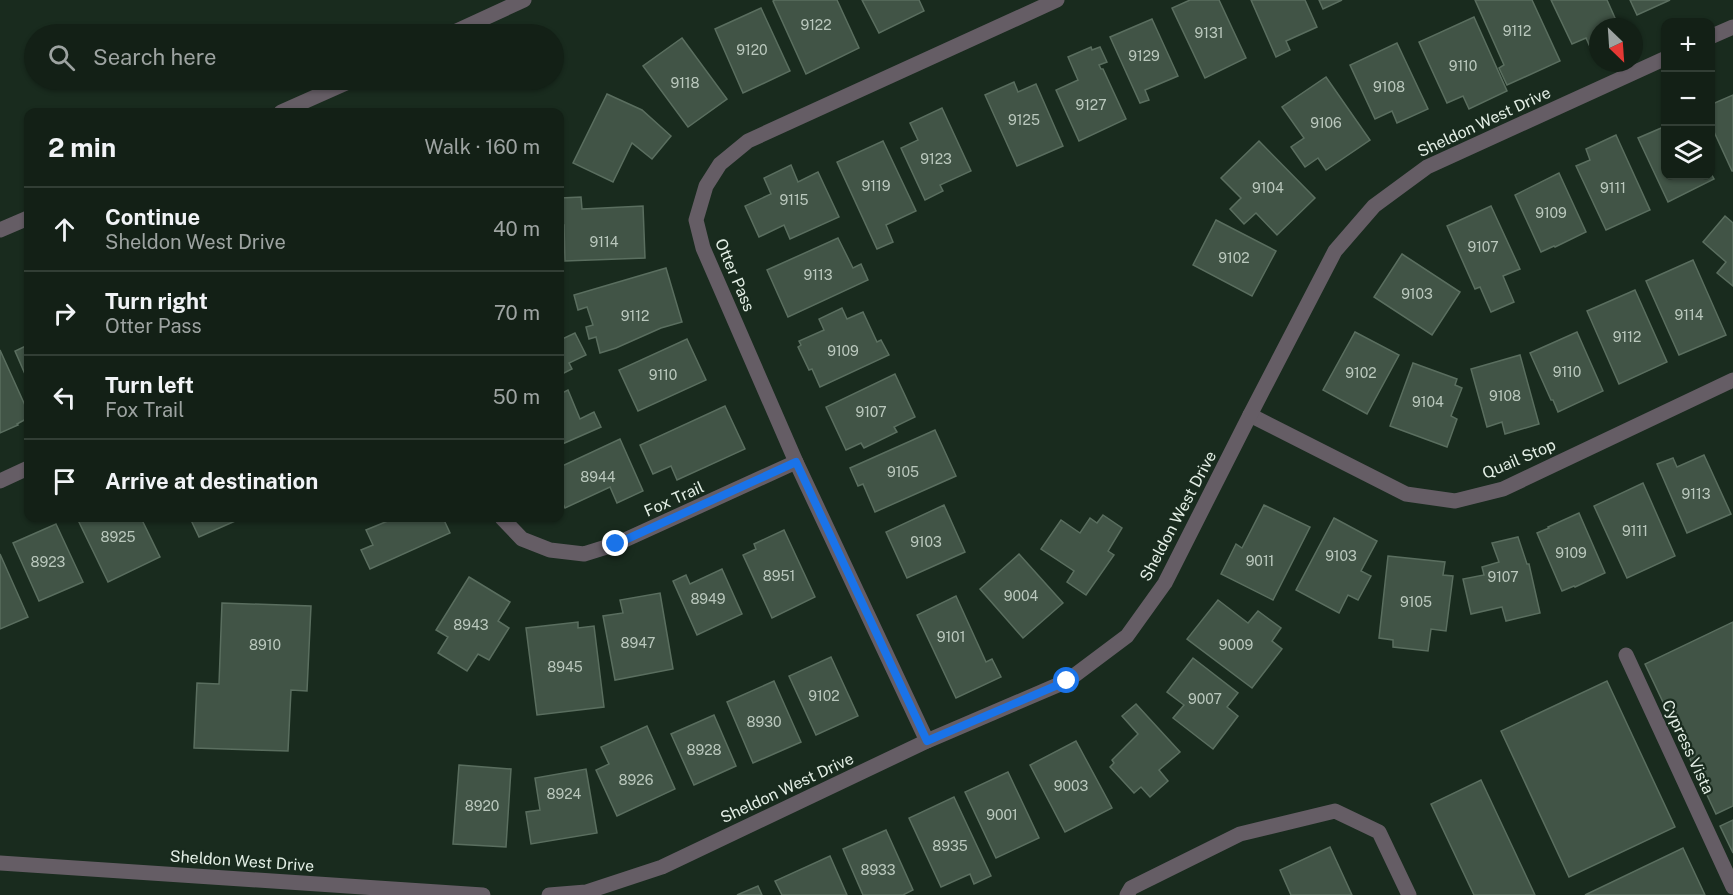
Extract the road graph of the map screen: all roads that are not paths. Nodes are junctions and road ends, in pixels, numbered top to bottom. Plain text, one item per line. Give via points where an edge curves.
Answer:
1 (524, 0) edge
2 (1058, 0) edge
3 (472, 24) edge
4 (1733, 27) edge
5 (1715, 35) edge
6 (1661, 60) edge
7 (330, 90) edge
8 (290, 108) edge
9 (24, 220) edge
10 (0, 230) edge
11 (1733, 380) edge
12 (1250, 415) junction
13 (796, 462) junction
14 (24, 470) edge
15 (0, 481) edge
16 (506, 522) edge
17 (1626, 655) dead end
18 (927, 741) junction
19 (0, 863) edge
20 (1733, 887) edge
21 (483, 895) edge
22 (549, 895) edge
23 (1127, 895) edge
24 (1408, 895) edge

1 - 3 street
2 - 13 street, Otter Pass via 748,141 720,164 705,186 696,220 703,248
4 - 5 street
6 - 12 street, Sheldon West Drive via 1427,167 1374,206 1335,251
7 - 8 street
9 - 10 street
11 - 12 street, Quail Stop via 1503,489 1455,501 1406,494
12 - 18 street, Sheldon West Drive via 1165,584 1126,636 1067,681
13 - 16 street, Fox Trail via 616,544 585,554 550,550 522,539
13 - 18 street, Otter Pass
14 - 15 street
17 - 20 street, Cypress Vista
18 - 22 street, Sheldon West Drive via 662,867 586,892
19 - 21 street, Sheldon West Drive
23 - 24 street via 1131,888 1240,834 1335,811 1379,832

